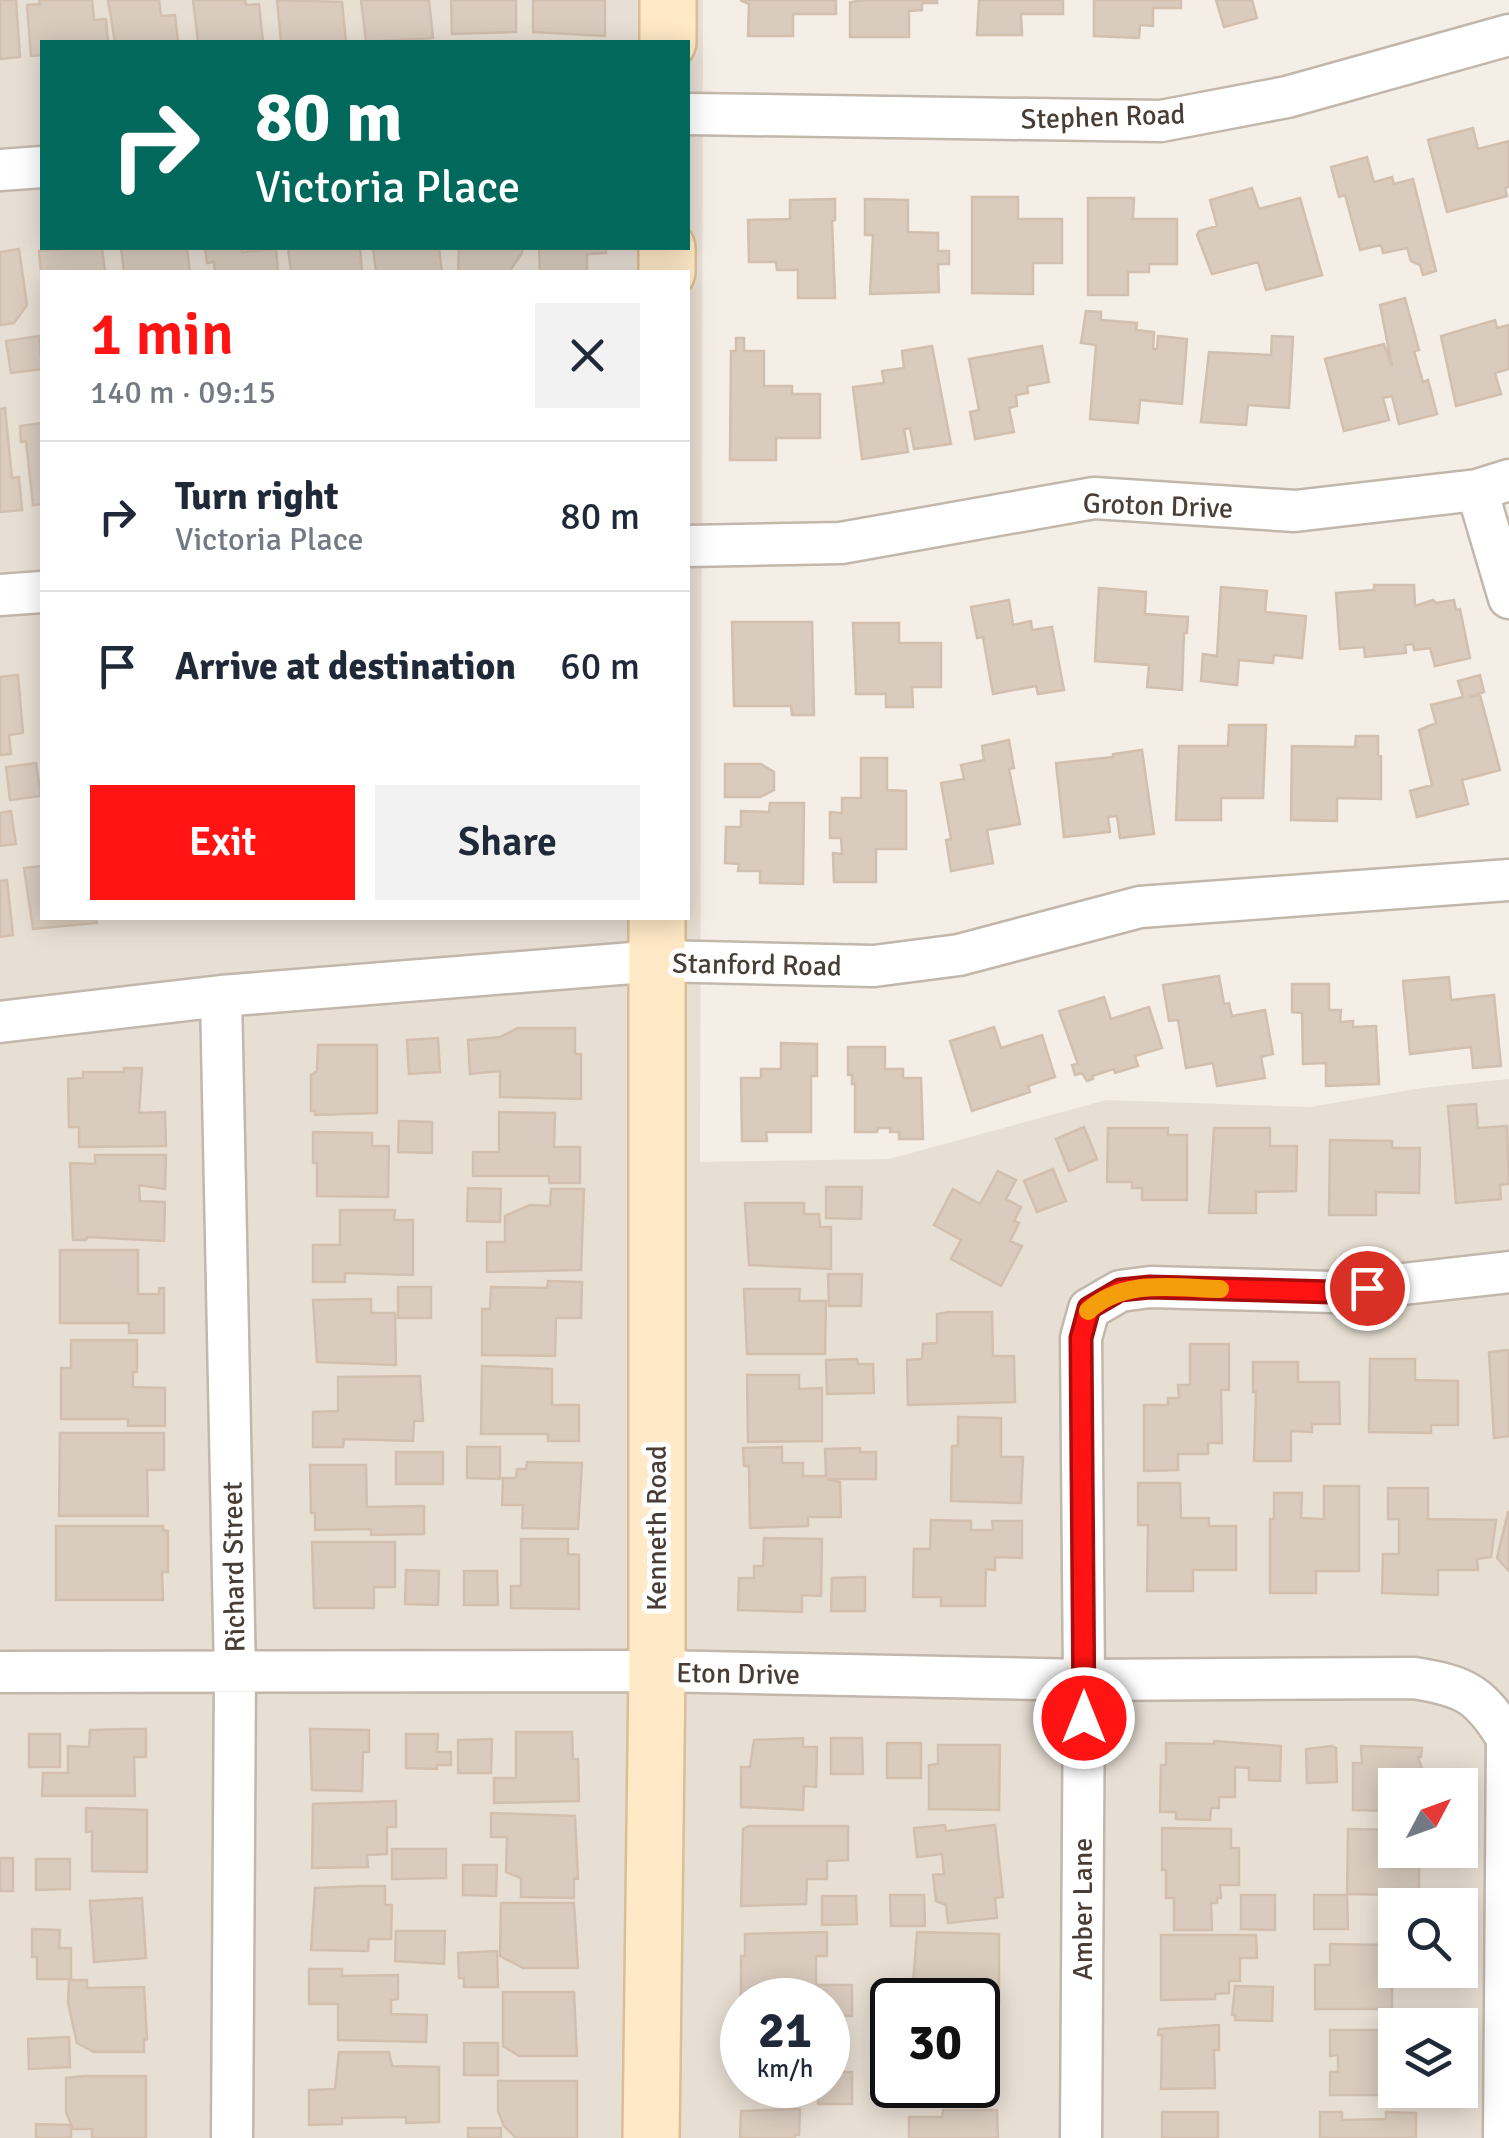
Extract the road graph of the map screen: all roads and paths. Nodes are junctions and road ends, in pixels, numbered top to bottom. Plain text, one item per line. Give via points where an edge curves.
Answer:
1 (668, 0) edge
2 (1509, 35) edge
3 (668, 40) edge
4 (690, 114) edge
5 (40, 167) edge
6 (0, 170) edge
7 (1493, 485) edge
8 (690, 546) edge
9 (40, 592) edge
10 (0, 594) edge
11 (1509, 598) edge
12 (1509, 880) edge
13 (657, 940) edge
14 (221, 996) junction
15 (0, 1022) edge
16 (1509, 1272) edge
17 (658, 1671) junction
18 (0, 1672) edge
19 (235, 1674) junction
20 (1084, 1680) junction
21 (232, 2138) edge
22 (651, 2138) edge
23 (1081, 2138) edge
24 (1504, 2138) edge

1 - 3 street
2 - 4 street, Stephen Road via 1287,97 1161,121
5 - 6 street
7 - 8 street, Groton Drive via 1295,511 1094,498 841,542
7 - 11 street
9 - 10 street
12 - 13 street, Stanford Road via 1140,907 959,955 874,966
13 - 14 street, Stanford Road
13 - 17 street, Kenneth Road
14 - 15 street, Stanford Road
14 - 19 street, Richard Street
16 - 20 street, Amber Lane via 1332,1292 1150,1287 1120,1290 1089,1308 1081,1338
17 - 19 street, Eton Drive
17 - 20 street, Eton Drive
17 - 22 street, Kenneth Road
18 - 19 street, Eton Drive
19 - 21 street, Richard Street
20 - 23 street, Amber Lane
20 - 24 street, Eton Drive via 1414,1678 1474,1694 1507,1738

